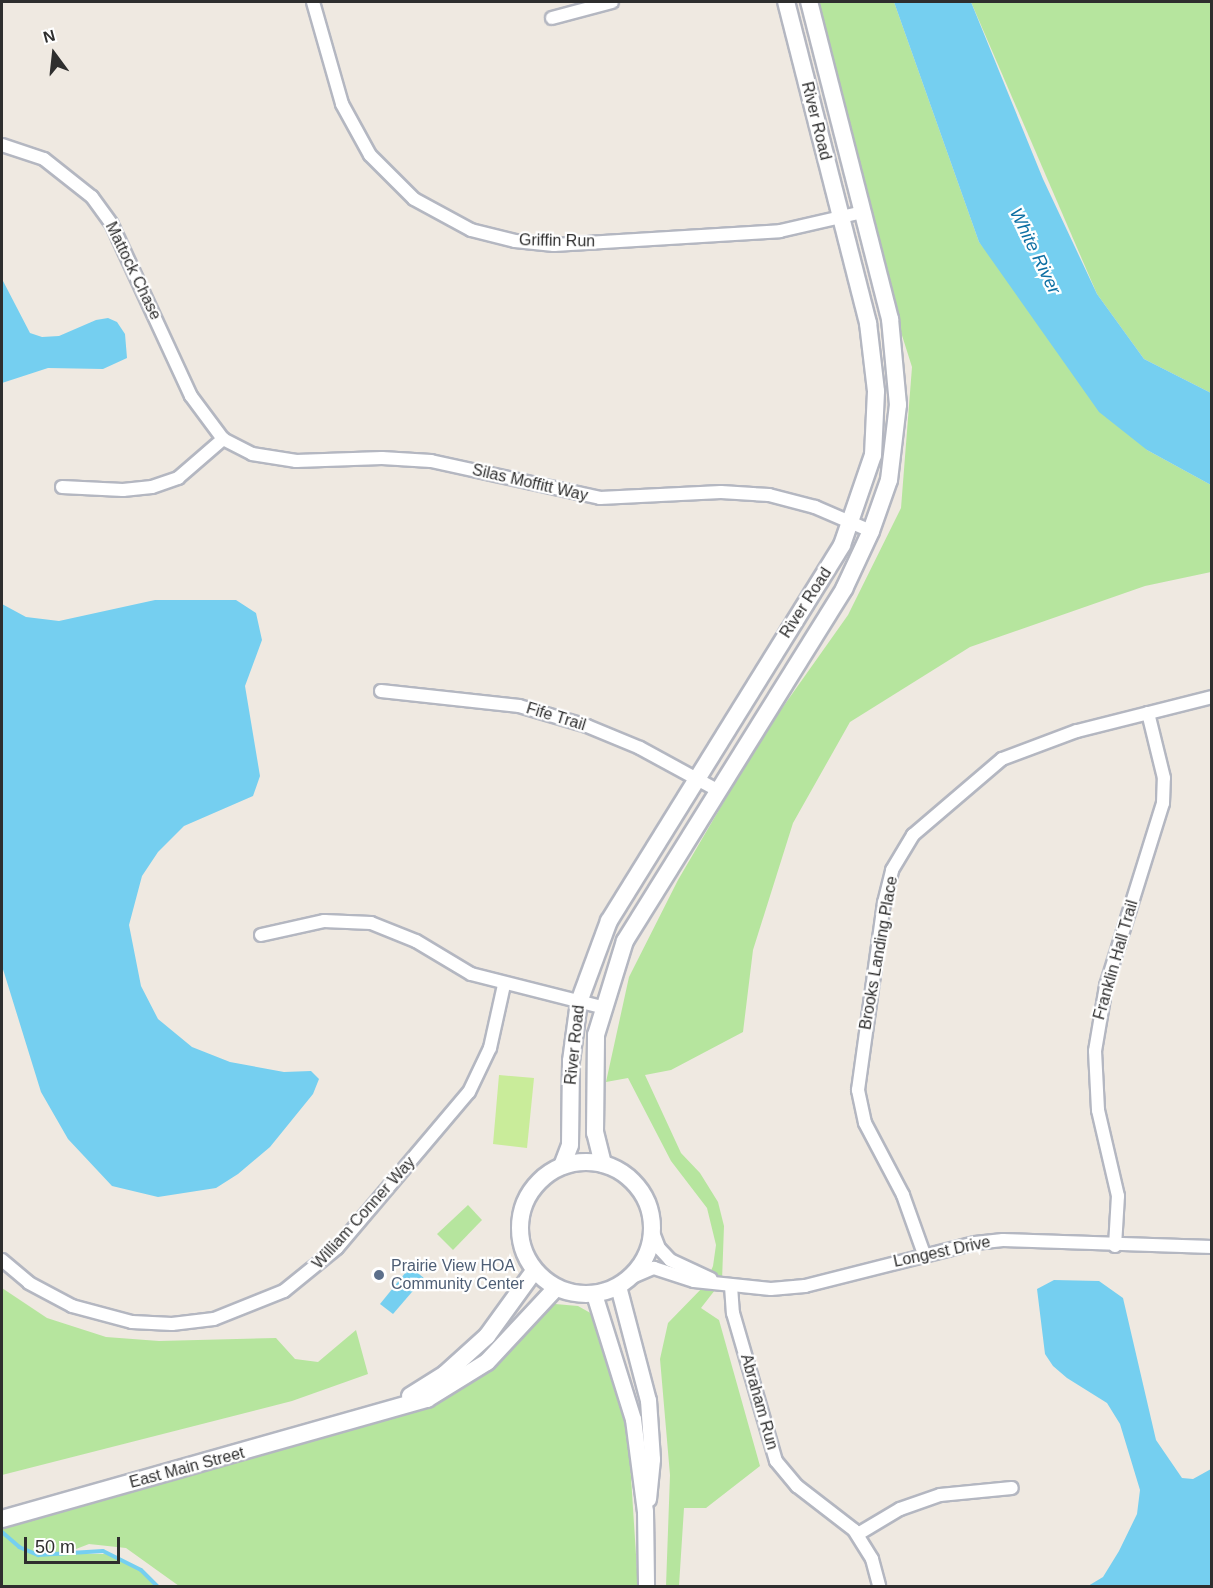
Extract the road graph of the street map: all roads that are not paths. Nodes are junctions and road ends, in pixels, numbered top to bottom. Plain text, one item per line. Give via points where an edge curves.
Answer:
1 (313, 2) edge
2 (612, 2) edge
3 (786, 2) edge
4 (809, 2) edge
5 (552, 18) dead end
6 (2, 145) edge
7 (863, 212) junction
8 (841, 218) junction
9 (223, 439) junction
10 (62, 487) dead end
11 (851, 522) junction
12 (871, 531) junction
13 (381, 691) dead end
14 (1212, 697) edge
15 (1148, 713) junction
16 (696, 778) junction
17 (717, 790) junction
18 (261, 935) dead end
19 (504, 985) junction
20 (579, 1002) junction
21 (601, 1007) junction
22 (603, 1164) junction
23 (562, 1166) junction
24 (652, 1230) junction
25 (1115, 1246) junction
26 (1212, 1247) edge
27 (924, 1254) junction
28 (2, 1260) edge
29 (534, 1271) junction
30 (712, 1280) junction
31 (624, 1282) junction
32 (731, 1286) junction
33 (556, 1288) junction
34 (594, 1294) junction
35 (372, 1416) junction
36 (1012, 1488) dead end
37 (645, 1511) junction
38 (8, 1517) edge
39 (858, 1534) junction
40 (646, 1587) edge
41 (879, 1587) edge

1 - 8 street, Griffin Run via 342,104 370,155 414,200 471,230 515,241 554,244 780,231
2 - 5 street
3 - 8 main road, River Road
4 - 7 main road, River Road
6 - 9 street, Mattock Chase via 44,159 61,170 102,210 126,253 191,396
7 - 8 street, Griffin Run
7 - 12 main road, River Road via 890,320 898,378 889,480
8 - 11 main road, River Road via 868,322 876,391 873,455
9 - 10 street via 178,478 152,487
9 - 11 street, Silas Moffitt Way via 252,454 279,460 422,459 600,498 721,492 769,495
11 - 12 street, Silas Moffitt Way
11 - 16 main road, River Road via 826,573
12 - 17 main road, River Road via 844,589
13 - 16 street, Fife Trail via 519,706 588,726
14 - 15 street, Brooks Landing Place
15 - 25 street, Franklin Hall Trail via 1164,778 1163,803 1106,986 1095,1051 1098,1110 1118,1196
15 - 27 street, Brooks Landing Place via 1036,744 1002,759 913,836 892,870 858,1090 865,1123 903,1194
16 - 17 street, Fife Trail
16 - 20 main road, River Road via 609,921
17 - 21 main road, River Road via 625,941
18 - 19 street via 324,921 371,923 416,941 461,970
19 - 20 street
19 - 28 street, William Conner Way via 490,1048 469,1092 337,1248 284,1292 214,1319 172,1324 132,1322 72,1306 29,1283
20 - 21 street
20 - 23 main road, River Road via 571,1060 570,1145
21 - 22 main road, River Road via 593,1093 596,1148
22 - 23 main road
22 - 24 main road via 626,1175 639,1189 648,1205
23 - 29 main road via 536,1184 521,1212 519,1237
24 - 30 street, Longest Drive via 659,1248 670,1260
24 - 31 main road via 646,1256
25 - 26 street, Longest Drive
25 - 27 street, Longest Drive via 1003,1240
27 - 32 street, Longest Drive via 805,1286
29 - 33 main road
29 - 35 main road, East Main Street via 499,1321 456,1365
30 - 31 street, Longest Drive via 694,1281 654,1268
30 - 32 street, Longest Drive
31 - 34 main road
31 - 37 street via 648,1400 652,1459
32 - 39 street, Abraham Run via 733,1313 777,1461 797,1485
33 - 34 main road
33 - 35 main road, East Main Street via 506,1344 467,1376 428,1399
34 - 37 street via 630,1406
35 - 38 main road, East Main Street
36 - 39 street via 959,1491 918,1502
37 - 40 street
39 - 41 street, Abraham Run via 872,1559

